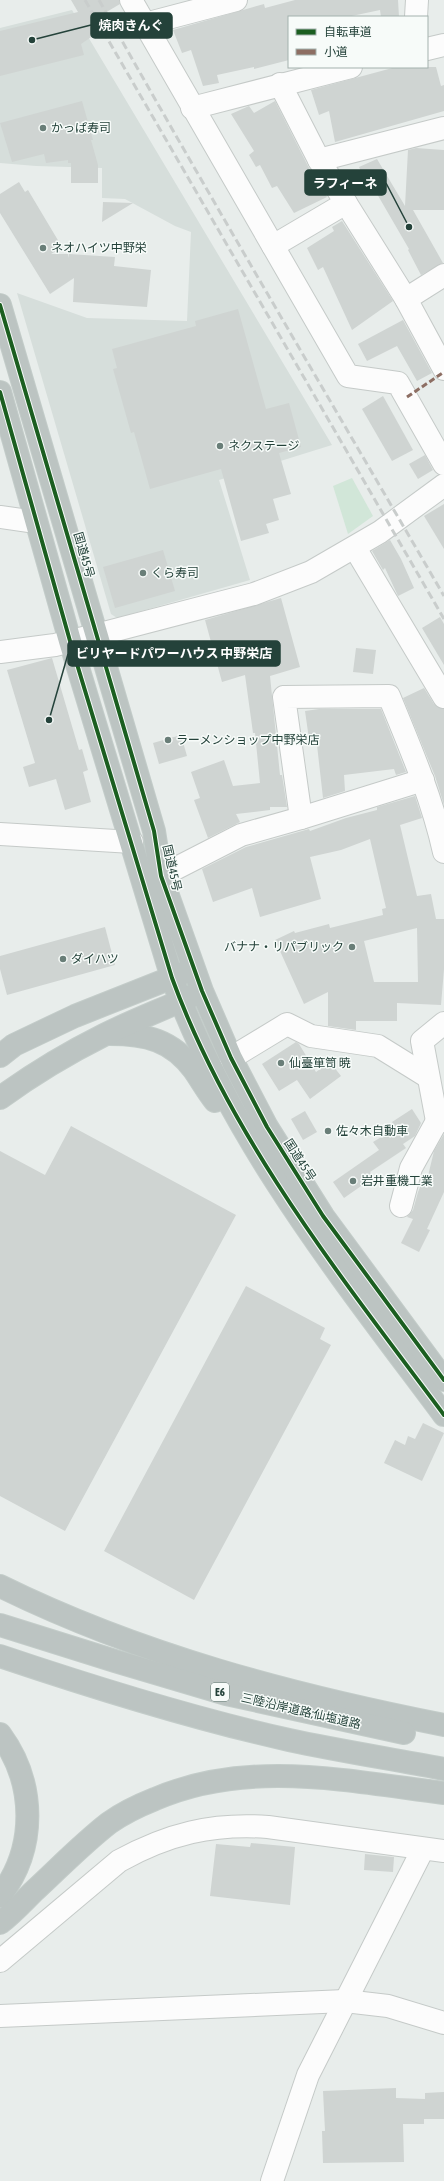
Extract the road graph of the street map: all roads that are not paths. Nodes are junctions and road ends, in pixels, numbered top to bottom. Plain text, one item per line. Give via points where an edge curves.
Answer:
1 (131, 0) edge
2 (236, 0) edge
3 (417, 0) edge
4 (184, 7) edge
5 (416, 16) edge
6 (145, 24) junction
7 (444, 44) edge
8 (428, 49) edge
9 (347, 68) edge
10 (280, 84) junction
11 (192, 108) junction
12 (444, 128) edge
13 (319, 160) junction
14 (346, 203) junction
15 (273, 246) junction
16 (444, 275) edge
17 (406, 299) junction
18 (0, 305) edge
19 (444, 369) edge
20 (0, 392) edge
21 (444, 464) edge
22 (444, 485) edge
23 (0, 517) edge
24 (36, 522) junction
25 (355, 548) junction
26 (97, 634) junction
27 (70, 641) junction
28 (0, 652) edge
29 (444, 697) edge
30 (423, 780) junction
31 (301, 818) junction
32 (0, 834) edge
33 (132, 842) junction
34 (444, 852) edge
35 (161, 876) junction
36 (194, 969) junction
37 (172, 978) junction
38 (202, 991) junction
39 (181, 1001) junction
40 (444, 1023) edge
41 (105, 1034) junction
42 (0, 1056) edge
43 (231, 1058) junction
44 (428, 1077) junction
45 (0, 1098) edge
46 (440, 1121) edge
47 (257, 1150) junction
48 (401, 1206) dead end
49 (444, 1380) edge
50 (444, 1415) edge
51 (0, 1586) edge
52 (0, 1625) edge
53 (0, 1656) edge
54 (444, 1725) edge
55 (0, 1734) edge
56 (444, 1740) edge
57 (444, 1769) edge
58 (444, 1793) edge
59 (423, 1849) junction
60 (444, 1851) edge
61 (0, 1896) edge
62 (0, 1923) edge
63 (0, 1961) edge
64 (345, 2001) junction
65 (0, 2016) edge
66 (444, 2023) edge
67 (272, 2181) edge

1 - 6 street
2 - 4 street
3 - 5 street
4 - 6 street
6 - 11 street
7 - 8 street
9 - 10 street
10 - 11 street
10 - 13 street
11 - 15 street
12 - 13 street
13 - 14 street
14 - 15 street
14 - 17 street
15 - 21 street via 348,376 398,383
16 - 17 street
17 - 19 street
18 - 26 highway, 国道45号
20 - 24 highway
22 - 25 street
23 - 24 street
24 - 27 highway
25 - 26 street via 311,572 254,594
25 - 29 street
26 - 27 street
26 - 35 highway, 国道45号 via 154,831
27 - 28 street
27 - 33 highway
30 - 31 street
30 - 31 street via 389,696 284,697
30 - 34 street via 438,823
31 - 35 street via 241,835
32 - 33 street
33 - 37 highway
35 - 36 highway, 国道45号
36 - 37 highway
36 - 38 highway, 国道45号
37 - 39 highway
37 - 42 highway via 75,1016 14,1045
38 - 39 highway
38 - 43 highway, 国道45号
39 - 41 highway
39 - 47 highway via 192,1031 223,1093
40 - 44 street via 422,1041
41 - 45 highway via 33,1075
41 - 47 highway via 148,1037 170,1046 189,1064 211,1096
43 - 44 street via 287,1024 311,1036 378,1046
43 - 49 highway, 国道45号 via 266,1127 323,1216
44 - 46 street
46 - 48 street via 410,1168
47 - 50 highway via 309,1232
51 - 54 highway via 67,1617 224,1673 307,1696
52 - 56 highway, 三陸沿岸道路;仙塩道路 / E6 via 226,1694
53 - 57 highway via 107,1692 219,1723 290,1740
55 - 61 highway via 16,1760 28,1807 27,1833 21,1859 10,1883
58 - 62 highway via 262,1774 228,1777 196,1784 143,1804 111,1822
59 - 60 street
59 - 63 street via 268,1827 239,1825 189,1832 153,1844 119,1862
59 - 64 street
64 - 65 street
64 - 66 street via 388,2006
64 - 67 street via 308,2075

